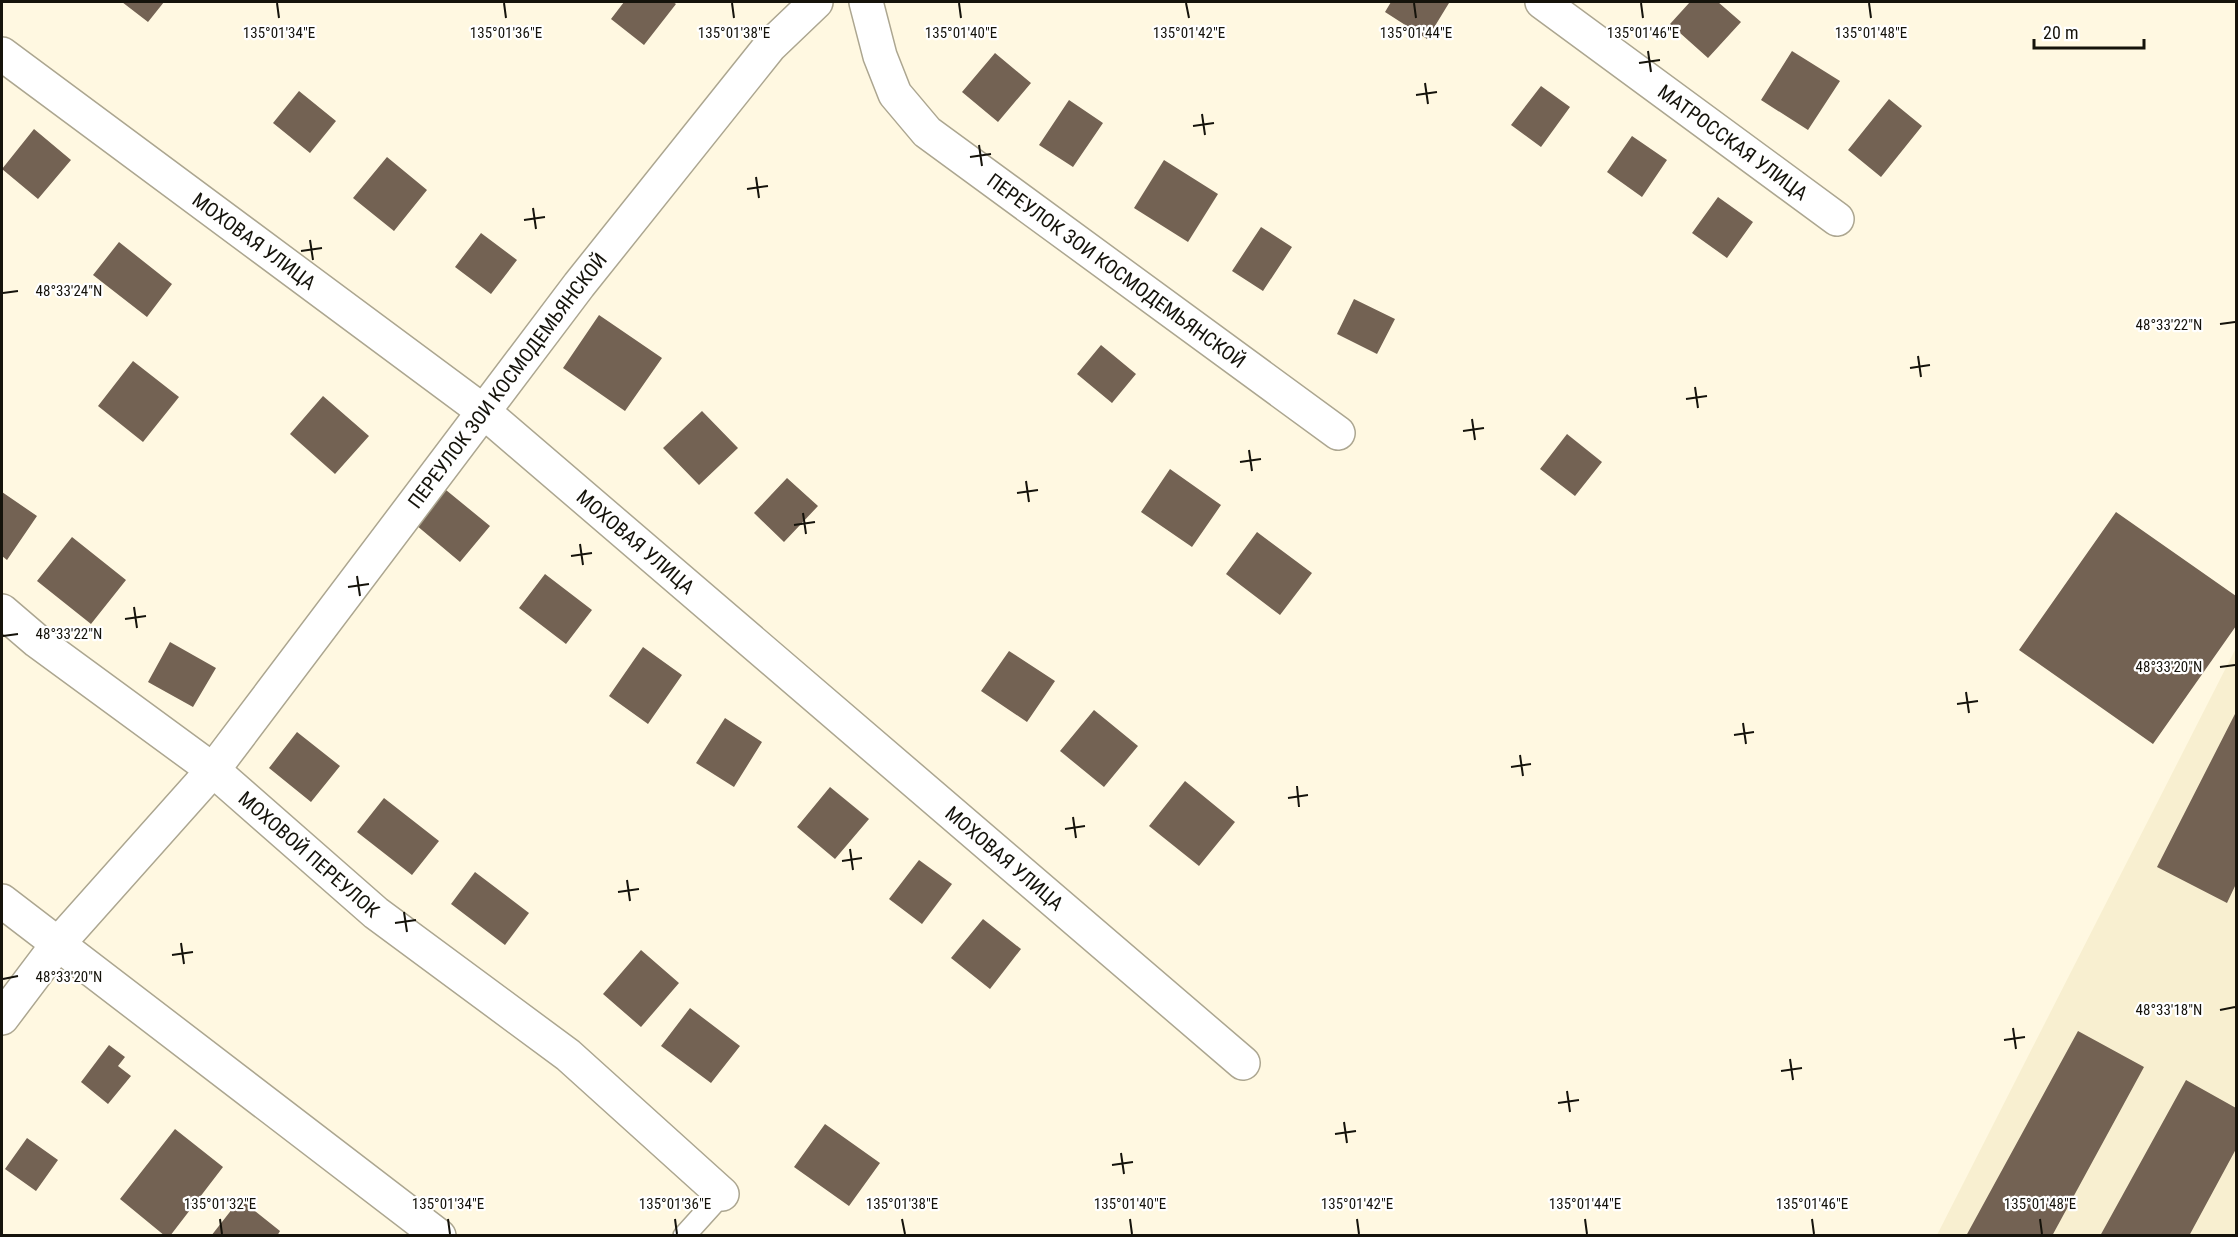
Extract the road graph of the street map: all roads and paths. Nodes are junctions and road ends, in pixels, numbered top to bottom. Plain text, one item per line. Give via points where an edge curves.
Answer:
1 (816, 2) edge
2 (866, 2) edge
3 (1542, 2) edge
4 (2, 54) edge
5 (1837, 219) dead end
6 (483, 411) junction
7 (1338, 433) dead end
8 (2, 611) edge
9 (213, 770) junction
10 (2, 901) edge
11 (57, 945) junction
12 (2, 1018) edge
13 (1243, 1063) dead end
14 (722, 1194) joint
15 (440, 1236) edge
16 (684, 1236) edge

1 - 6 street, ПЕРЕУЛОК ЗОИ КОСМОДЕМЬЯНСКОЙ via 770,46
2 - 7 street, ПЕРЕУЛОК ЗОИ КОСМОДЕМЬЯНСКОЙ via 895,94 927,132
3 - 5 street, МАТРОССКАЯ УЛИЦА
4 - 6 street, МОХОВАЯ УЛИЦА
6 - 9 street, ПЕРЕУЛОК ЗОИ КОСМОДЕМЬЯНСКОЙ
6 - 13 street, МОХОВАЯ УЛИЦА
8 - 9 street, МОХОВОЙ ПЕРЕУЛОК
9 - 11 street, ПЕРЕУЛОК ЗОИ КОСМОДЕМЬЯНСКОЙ
9 - 14 street, МОХОВОЙ ПЕРЕУЛОК via 376,914 568,1055
10 - 11 street
11 - 12 street, ПЕРЕУЛОК ЗОИ КОСМОДЕМЬЯНСКОЙ
11 - 15 street
14 - 16 lane

